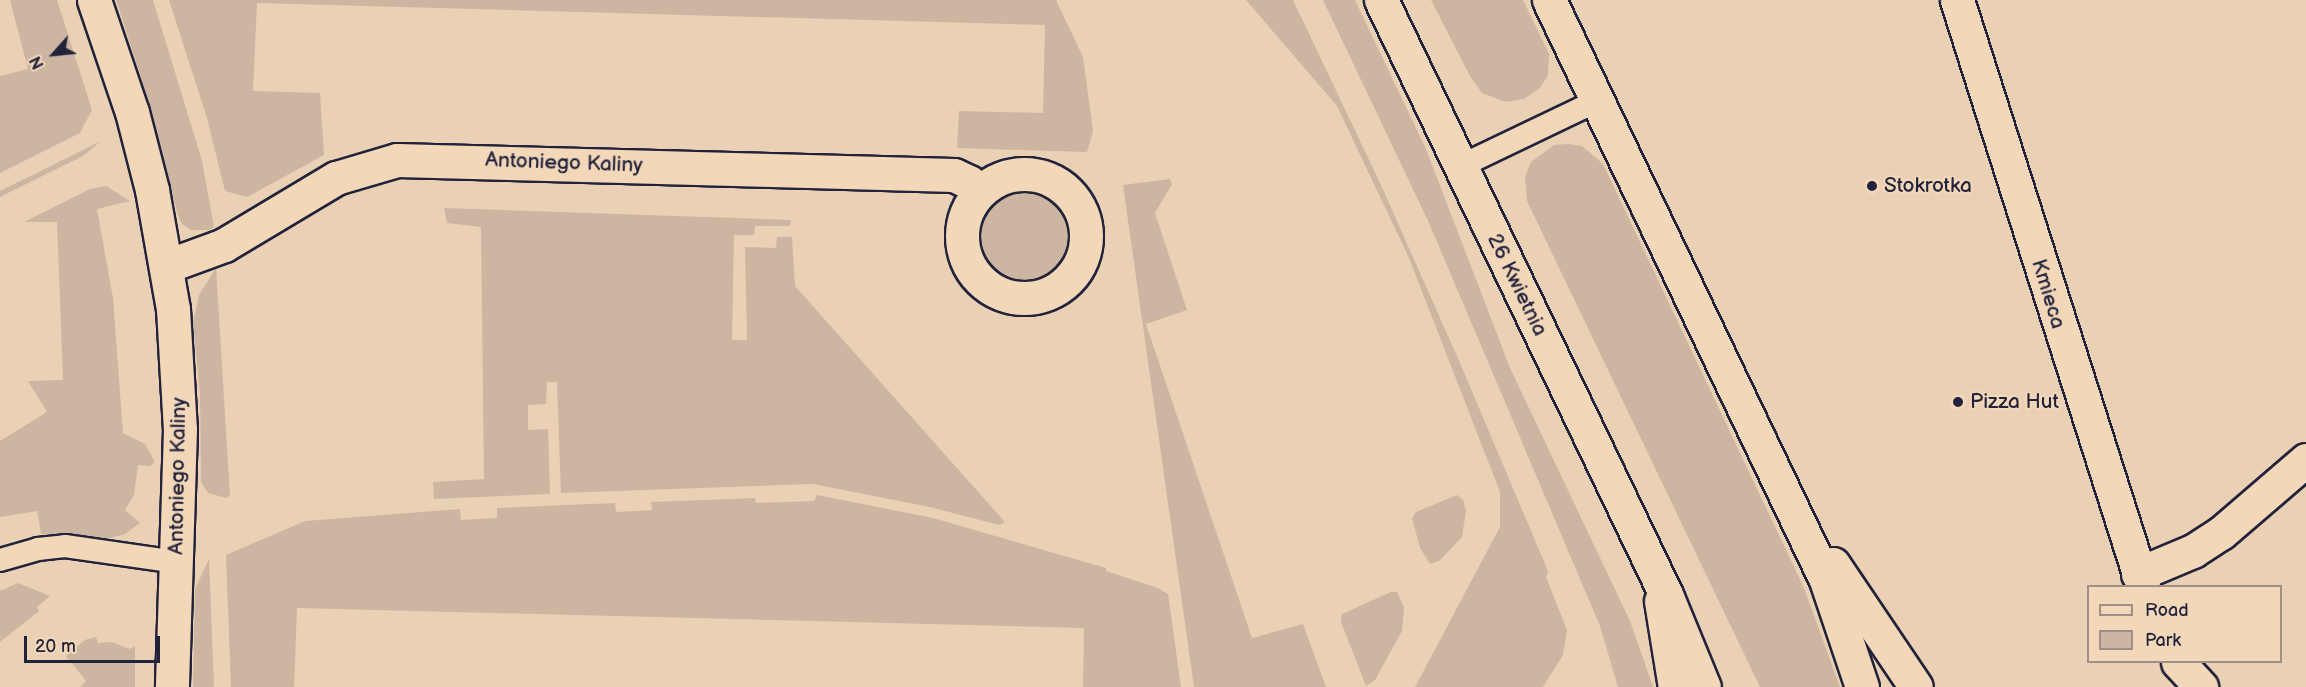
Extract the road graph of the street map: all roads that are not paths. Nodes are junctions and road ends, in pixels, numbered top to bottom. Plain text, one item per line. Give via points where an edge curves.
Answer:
1 (94, 0) edge
2 (1381, 0) edge
3 (1550, 0) edge
4 (1957, 0) edge
5 (1599, 100) junction
6 (1461, 166) junction
7 (977, 194) dead end
8 (167, 266) junction
9 (2306, 460) edge
10 (1790, 500) junction
11 (0, 560) edge
12 (176, 562) junction
13 (1653, 570) junction
14 (2140, 580) edge
15 (2179, 663) edge
16 (172, 687) edge
17 (1675, 687) edge
18 (1704, 687) edge
19 (1863, 687) edge
20 (1916, 687) edge
21 (2201, 687) edge

1 - 8 street, Antoniego Kaliny via 132,112
2 - 6 street, 26 Kwietnia
3 - 5 street
4 - 14 street, Kmieca
5 - 6 lane
5 - 10 street
6 - 13 street, 26 Kwietnia
7 - 8 street, Antoniego Kaliny via 969,182 954,175 397,160 336,178 224,246
8 - 12 street, Antoniego Kaliny via 180,418
9 - 14 street via 2221,533
10 - 19 street via 1826,580
10 - 20 street
11 - 12 lane via 65,546
12 - 16 street, Antoniego Kaliny
13 - 17 street, 26 Kwietnia
13 - 18 street, 26 Kwietnia
15 - 21 street

